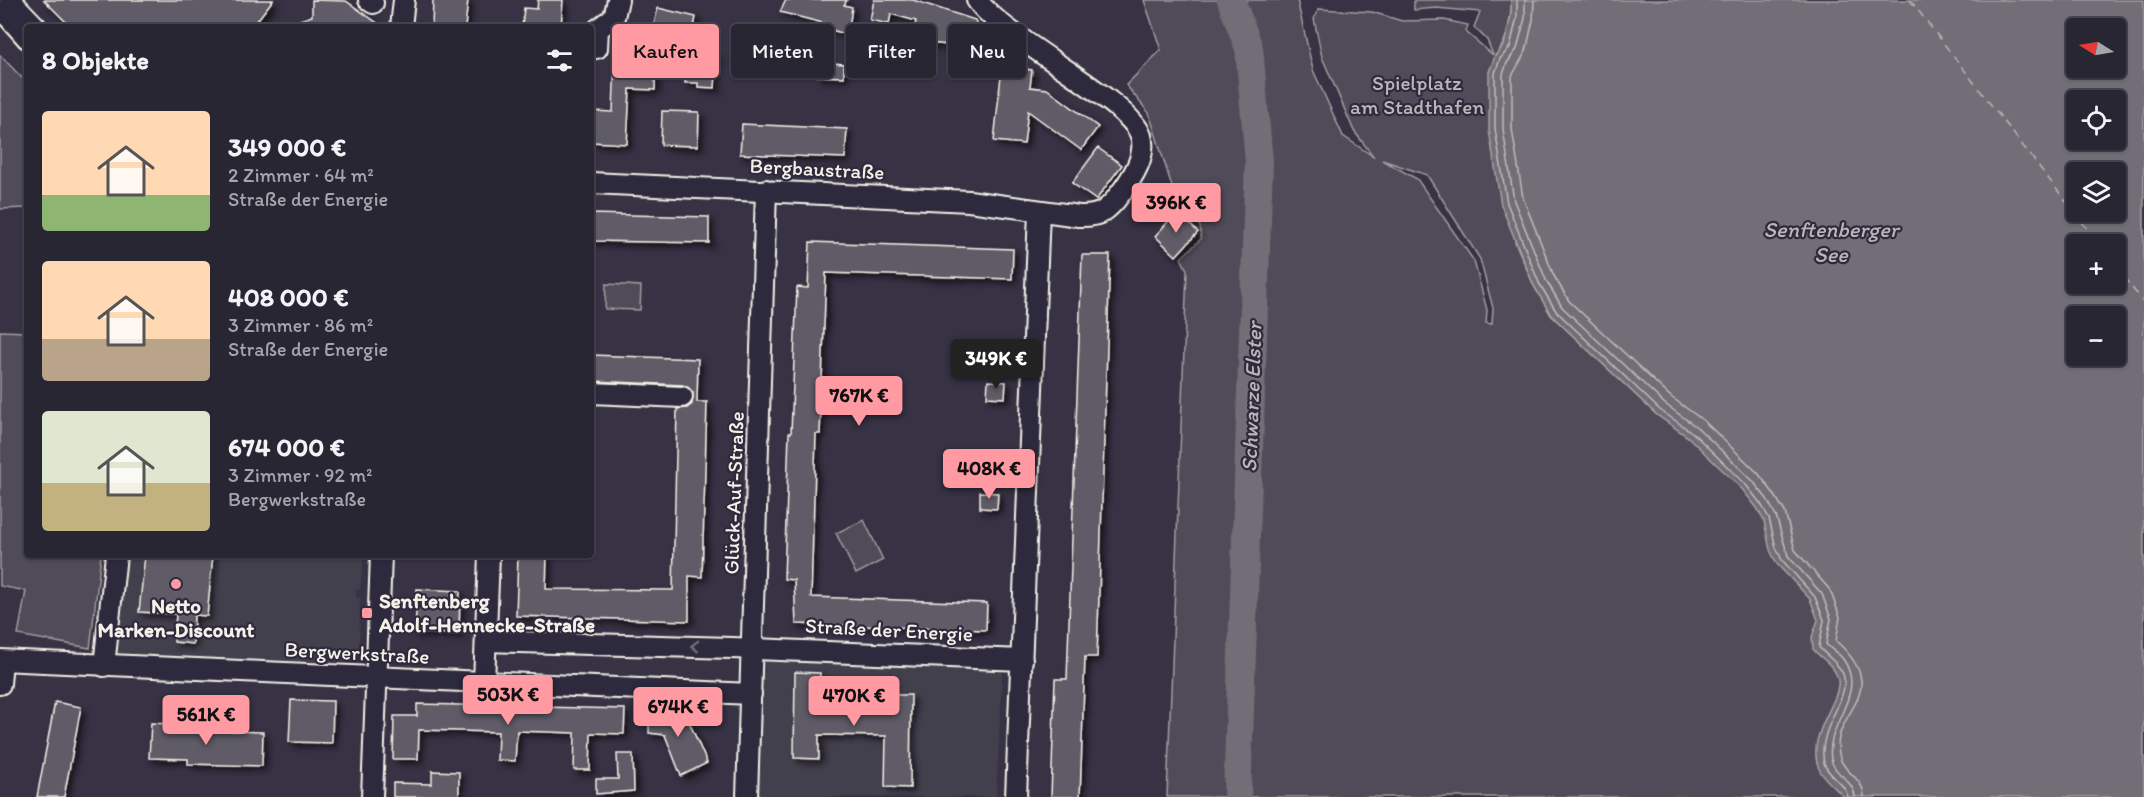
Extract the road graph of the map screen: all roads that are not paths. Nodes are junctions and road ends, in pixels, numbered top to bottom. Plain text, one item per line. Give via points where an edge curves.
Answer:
1 (10, 0) edge
2 (404, 0) edge
3 (618, 0) edge
4 (977, 0) edge
5 (33, 24) edge
6 (401, 24) edge
7 (24, 35) edge
8 (597, 48) dead end
9 (594, 183) edge
10 (766, 190) junction
11 (1039, 211) junction
12 (594, 393) edge
13 (682, 397) dead end
14 (116, 558) edge
15 (381, 558) edge
16 (489, 558) edge
17 (486, 641) junction
18 (753, 648) junction
19 (1022, 660) junction
20 (1, 661) edge
21 (104, 666) junction
22 (376, 677) junction
23 (483, 683) junction
24 (0, 684) edge
25 (751, 694) junction
26 (372, 797) edge
27 (747, 797) edge
28 (1016, 797) edge

1 - 5 street
1 - 7 street via 6,14
2 - 6 street
3 - 8 street via 614,17 598,29
4 - 11 street, Bergbaustraße via 998,22 1131,120 1141,135 1141,158 1107,211 1089,216
9 - 10 street, Bergbaustraße
10 - 11 street, Bergbaustraße via 969,201
10 - 18 street, Glück-Auf-Straße
11 - 19 street
12 - 13 street
14 - 21 street
15 - 22 street
16 - 17 street
18 -> 17 street
17 - 23 street
18 - 19 street, Straße der Energie
18 - 25 street, Glück-Auf-Straße
19 - 28 street
20 - 21 street, Bergwerkstraße
20 - 24 street
21 - 22 street, Bergwerkstraße
22 - 23 street, Bergwerkstraße
22 - 26 street
23 - 25 street, Bergwerkstraße
25 - 27 street, Glück-Auf-Straße

